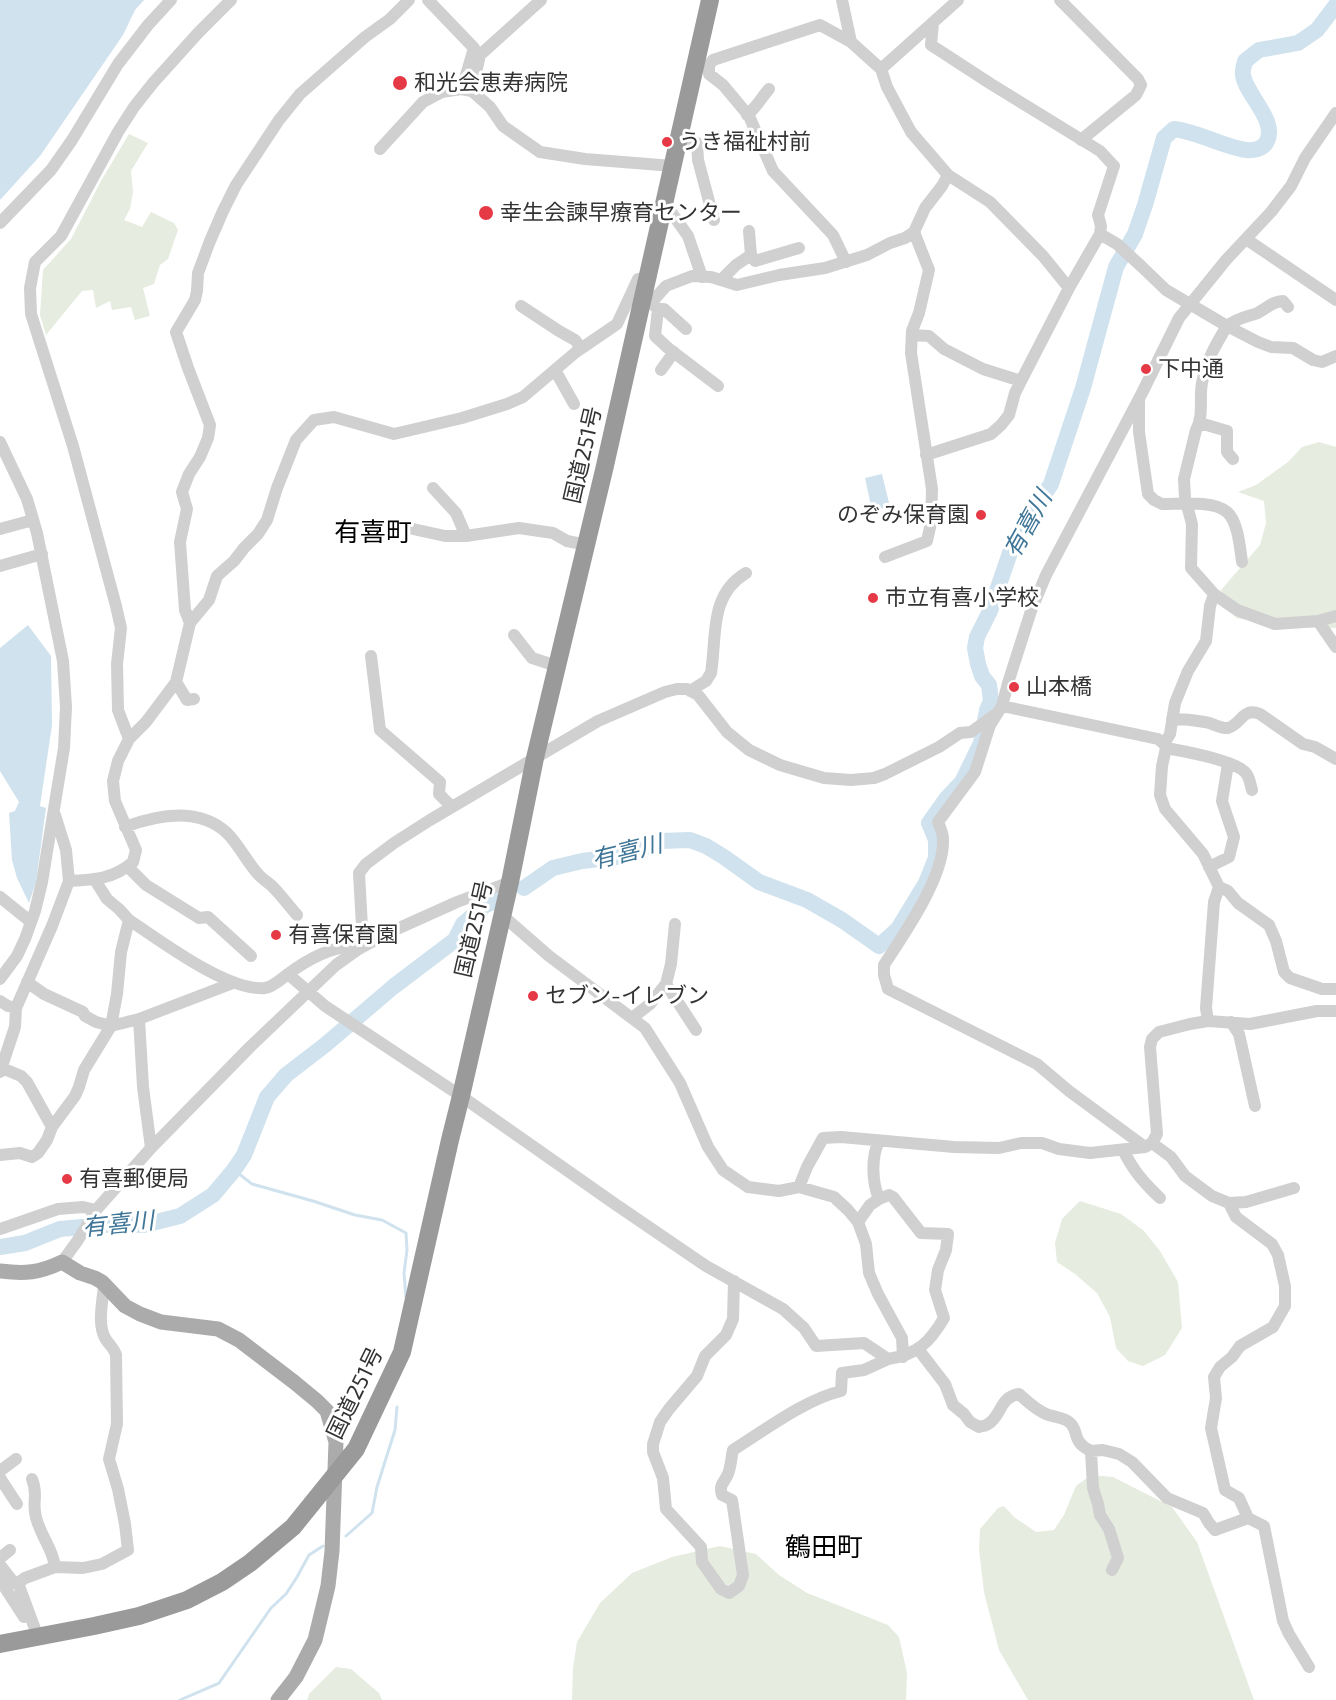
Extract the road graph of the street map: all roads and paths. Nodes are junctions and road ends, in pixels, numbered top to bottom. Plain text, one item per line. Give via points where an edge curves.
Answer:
1 (171, 0) edge
2 (231, 0) edge
3 (408, 0) edge
4 (428, 0) edge
5 (541, 0) edge
6 (710, 0) edge
7 (842, 0) edge
8 (958, 0) edge
9 (1060, 0) edge
10 (933, 23) junction
11 (851, 42) junction
12 (881, 69) junction
13 (770, 89) dead end
14 (467, 90) junction
15 (1336, 113) edge
16 (747, 115) junction
17 (680, 134) junction
18 (1081, 140) junction
19 (380, 149) dead end
20 (673, 166) junction
21 (948, 174) junction
22 (664, 202) junction
23 (714, 220) dead end
24 (0, 223) edge
25 (749, 231) dead end
26 (914, 232) junction
27 (1100, 234) junction
28 (1246, 239) junction
29 (799, 248) dead end
30 (751, 255) junction
31 (846, 262) junction
32 (702, 276) junction
33 (647, 278) junction
34 (721, 280) junction
35 (1069, 288) junction
36 (1336, 300) edge
37 (650, 304) junction
38 (1189, 304) junction
39 (521, 306) dead end
40 (1288, 307) dead end
41 (1227, 326) junction
42 (686, 328) dead end
43 (912, 335) junction
44 (581, 348) junction
45 (674, 352) junction
46 (1336, 356) edge
47 (555, 370) junction
48 (661, 370) dead end
49 (1021, 381) junction
50 (718, 386) dead end
51 (1139, 399) junction
52 (574, 404) dead end
53 (1200, 423) junction
54 (0, 442) edge
55 (926, 454) junction
56 (1233, 459) dead end
57 (433, 488) dead end
58 (1187, 504) junction
59 (33, 520) junction
60 (0, 529) edge
61 (413, 529) dead end
62 (466, 536) junction
63 (586, 545) junction
64 (42, 555) junction
65 (885, 557) dead end
66 (1242, 562) dead end
67 (0, 566) edge
68 (746, 573) dead end
69 (1214, 594) junction
70 (1336, 616) edge
71 (1318, 621) junction
72 (190, 623) junction
73 (514, 635) dead end
74 (1336, 647) edge
75 (371, 656) dead end
76 (557, 666) junction
77 (176, 682) junction
78 (690, 691) junction
79 (194, 699) dead end
80 (1002, 706) junction
81 (1172, 719) junction
82 (129, 739) junction
83 (1165, 746) junction
84 (535, 758) junction
85 (1336, 759) edge
86 (1228, 764) junction
87 (1252, 790) dead end
88 (452, 807) junction
89 (53, 811) junction
90 (125, 827) junction
91 (128, 867) junction
92 (1209, 867) junction
93 (95, 880) junction
94 (69, 881) junction
95 (510, 882) junction
96 (1219, 887) junction
97 (0, 897) edge
98 (297, 915) dead end
99 (502, 915) junction
100 (32, 919) junction
101 (129, 920) junction
102 (675, 924) dead end
103 (52, 926) junction
104 (356, 947) junction
105 (250, 956) dead end
106 (3, 970) edge
107 (288, 974) junction
108 (27, 982) junction
109 (233, 983) junction
110 (666, 984) junction
111 (1336, 989) edge
112 (308, 993) junction
113 (0, 1001) edge
114 (16, 1008) junction
115 (1336, 1011) edge
116 (632, 1018) junction
117 (139, 1019) junction
118 (1208, 1021) junction
119 (1231, 1022) junction
120 (111, 1026) junction
121 (696, 1030) dead end
122 (1, 1070) edge
123 (461, 1096) junction
124 (1255, 1106) dead end
125 (52, 1127) junction
126 (879, 1141) junction
127 (1148, 1145) junction
128 (151, 1148) junction
129 (1123, 1150) junction
130 (0, 1155) edge
131 (800, 1187) junction
132 (1294, 1188) dead end
133 (879, 1198) junction
134 (1160, 1198) dead end
135 (1229, 1203) junction
136 (94, 1214) junction
137 (858, 1222) junction
138 (0, 1229) edge
139 (62, 1262) junction
140 (0, 1271) edge
141 (734, 1281) junction
142 (104, 1284) junction
143 (918, 1349) junction
144 (903, 1357) junction
145 (888, 1359) junction
146 (1091, 1451) junction
147 (16, 1459) dead end
148 (0, 1471) edge
149 (0, 1478) edge
150 (335, 1478) junction
151 (32, 1479) dead end
152 (16, 1504) dead end
153 (1248, 1518) junction
154 (10, 1550) dead end
155 (0, 1558) edge
156 (0, 1565) edge
157 (56, 1567) junction
158 (1112, 1570) dead end
159 (0, 1580) edge
160 (18, 1583) junction
161 (35, 1630) junction
162 (0, 1644) edge
163 (1309, 1667) dead end
164 (278, 1700) edge

1 - 24 street via 118,64 51,170
2 - 82 street via 134,107 61,236 35,262 30,288 31,314 73,446 121,628 118,710
3 - 72 street via 300,94 279,120 223,211 198,273 195,300 176,332 210,425 208,438 182,492 188,509 180,542 185,610
4 - 14 street via 474,48
5 - 14 street via 480,55
6 - 17 highway, 国道251号
7 - 11 street
8 - 10 street
9 - 18 street via 1141,85 1136,95
10 - 12 street
10 - 18 street via 931,45
11 - 12 street
11 - 16 street via 820,25 713,60 709,74
12 - 21 street via 911,132
13 - 16 street
14 - 19 street via 442,92 423,102
14 - 20 street via 490,107 503,126 540,152
15 - 28 street via 1291,186
16 - 31 street via 773,171 833,235
17 - 20 highway, 国道251号
17 - 23 street via 697,143
18 - 27 street via 1100,151 1114,166 1098,215
20 - 22 highway, 国道251号
21 - 26 street
21 - 35 street via 990,202
22 - 32 street via 688,236
22 - 33 highway, 国道251号
25 - 30 street
26 - 31 street
26 - 43 street via 929,270
27 - 35 street
27 - 38 street via 1117,244 1166,290
28 - 36 street
28 - 38 street
29 - 30 street via 755,261
30 - 34 street
31 - 34 street via 737,285
32 - 34 street
32 - 37 street via 666,286
33 - 37 highway, 国道251号
33 - 44 street via 638,279 617,324
35 - 49 street
37 - 42 street via 664,309
37 - 45 street via 655,336
37 - 63 highway, 国道251号
38 - 41 street
38 - 51 street
39 - 44 street via 575,340
40 - 41 street via 1276,301
41 - 46 street via 1271,347 1293,348 1313,360 1322,362
41 - 53 street via 1206,363
43 - 49 street via 929,336 944,349 983,369
43 - 55 street via 911,353
44 - 47 street
45 - 48 street
45 - 50 street
47 - 52 street
47 - 72 street via 523,397 429,427 394,434 334,417 314,420 296,440 267,520 217,576 209,600
49 - 55 street via 1009,415 991,434
51 - 58 street via 1139,432 1148,494 1161,504
51 - 80 street via 1046,575
53 - 56 street via 1227,431 1227,452
53 - 58 street via 1184,479
54 - 59 street via 27,498
55 - 65 street via 932,489 927,541
57 - 62 street via 456,513
58 - 66 street via 1214,505 1228,513 1239,535
58 - 69 street via 1192,524 1191,568
59 - 60 street
59 - 64 street
61 - 62 street
62 - 63 street via 519,528 553,533
63 - 76 highway, 国道251号
64 - 67 street
64 - 89 street via 63,661 66,707 64,748
68 - 78 street via 720,601 711,673
69 - 71 street via 1237,610 1275,624
69 - 81 street via 1206,641 1188,671
70 - 71 street
71 - 74 street
72 - 77 street
73 - 76 street via 532,658
75 - 88 street via 380,730 440,782 439,794
76 - 84 highway, 国道251号
77 - 79 street via 187,700
77 - 82 street
78 - 80 street via 749,750 780,765 824,778 850,780 874,778 922,756 960,734 971,732
78 - 84 street via 677,689 627,708
80 - 83 street via 1158,739
80 - 127 street via 990,725 975,772 938,822 943,837 939,867 884,965 888,989 1037,1064
81 - 83 street
81 - 85 street via 1225,728 1253,712 1303,744
82 - 90 street via 113,781 115,801
83 - 86 street
83 - 92 street via 1160,795 1165,809 1203,854
84 - 88 street
84 - 95 highway, 国道251号
86 - 87 street via 1244,771
86 - 92 street via 1222,801 1234,837 1229,858
88 - 104 street via 394,843 359,873 362,927
89 - 94 street via 66,850
89 - 100 street
90 - 91 street via 136,850
90 - 98 street via 169,816 211,821 227,834 258,875
91 - 93 street
91 - 105 street via 146,885 198,918 208,917
92 - 96 street
93 - 94 street
93 - 101 street via 107,899
94 - 103 street
95 - 99 highway, 国道251号
95 - 104 street
96 - 111 street via 1269,925 1284,972 1290,978 1322,989
96 - 118 street via 1214,902
97 - 100 street
99 - 116 street
99 - 123 highway, 国道251号
100 - 103 street
100 - 106 street via 17,956
101 - 109 street
101 - 120 street
102 - 110 street
103 - 108 street
104 - 107 street via 328,951
104 - 112 street
107 - 109 street via 267,988
107 - 112 street
108 - 114 street
108 - 120 street via 85,1016
109 - 117 street
110 - 116 street
110 - 121 street
112 - 123 street
112 - 128 street
113 - 114 street
114 - 122 street via 15,1027
115 - 119 street via 1250,1024
116 - 131 street via 645,1028 680,1083 708,1147 723,1170 748,1187 779,1191
117 - 120 street
117 - 128 street
118 - 119 street
118 - 127 street via 1159,1032 1152,1039 1157,1134
119 - 124 street via 1239,1035
120 - 125 street via 84,1070 75,1096
122 - 125 street via 27,1082
123 - 141 street via 706,1266
123 - 150 highway, 国道251号 via 402,1352 356,1449
125 - 130 street via 32,1158 20,1153
126 - 129 street via 999,1148 1042,1143 1090,1153
126 - 131 street via 823,1138
126 - 133 street via 875,1149 874,1186
127 - 129 street
127 - 135 street via 1171,1157 1185,1176 1212,1196
128 - 136 street
129 - 134 street via 1142,1181
131 - 137 street via 834,1197
132 - 135 street
133 - 137 street
133 - 143 street via 893,1197 921,1233 948,1234 935,1290 944,1318
135 - 153 street via 1236,1217 1272,1244 1285,1286 1285,1306 1273,1327 1240,1346 1214,1377 1216,1398 1211,1428 1222,1478 1225,1490 1239,1498
136 - 138 street via 83,1207 58,1209
136 - 139 street
137 - 144 street via 866,1244 869,1273 902,1338
139 - 140 main road via 37,1272
139 - 142 main road
141 - 145 street via 783,1309 804,1328 816,1346 864,1343
141 - 145 street via 733,1319 726,1335 705,1356 697,1376 660,1422 653,1444 663,1478 666,1509 701,1547 702,1562 721,1589 729,1593 739,1586 743,1575 732,1500 722,1495 720,1488 733,1450 810,1402 841,1391 842,1373 864,1370
142 - 150 main road via 125,1306 140,1314 161,1322 218,1329 239,1340 317,1401 327,1411 336,1442
142 - 157 street via 100,1319 105,1338 116,1355 117,1424 109,1460 128,1550 102,1564
143 - 144 street
143 - 146 street via 945,1384 953,1405 970,1422 979,1427 989,1424 1011,1395 1019,1394 1048,1415 1068,1421 1076,1438
144 - 145 street
146 - 153 street via 1119,1454 1132,1462 1167,1498 1203,1512 1215,1530
146 - 158 street via 1093,1488 1118,1558
147 - 148 street
149 - 152 street
150 - 161 highway, 国道251号 via 294,1527 250,1563 187,1600 139,1616
150 - 164 main road via 332,1551 324,1611 315,1640 296,1677
151 - 157 street via 34,1512
153 - 163 street via 1264,1526 1283,1621
154 - 155 street
156 - 160 street
157 - 160 street
159 - 161 street
160 - 161 street
161 - 162 highway, 国道251号

